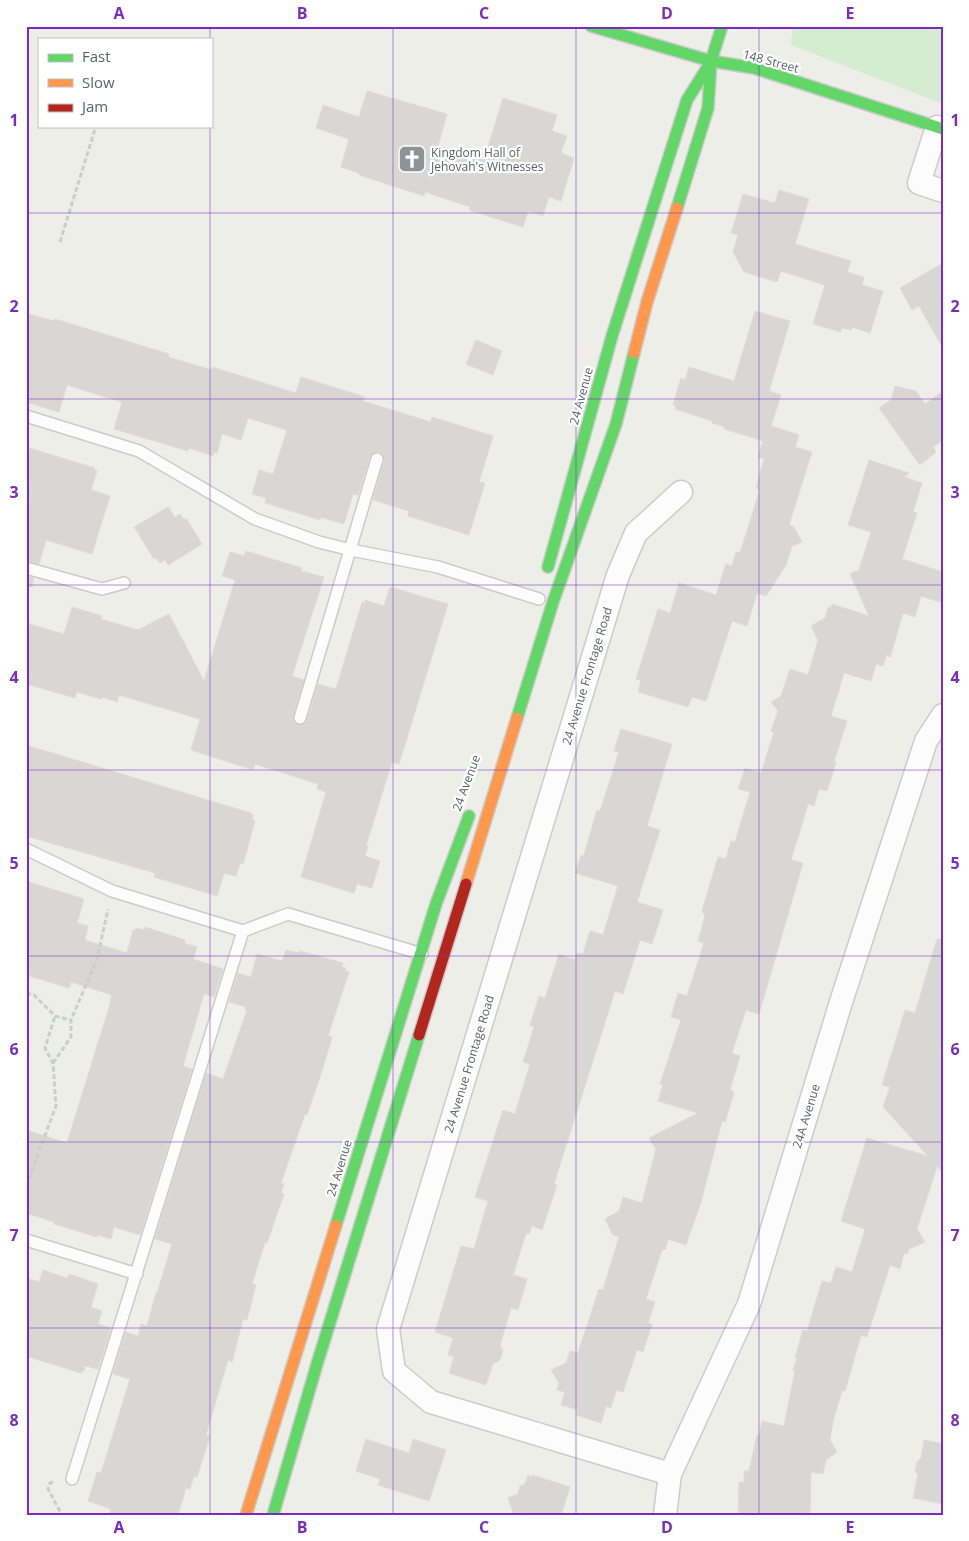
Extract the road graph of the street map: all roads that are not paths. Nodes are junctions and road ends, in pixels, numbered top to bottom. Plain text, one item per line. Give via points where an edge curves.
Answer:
1 (591, 26) edge
2 (722, 26) edge
3 (711, 62) junction
4 (940, 128) edge
5 (943, 191) edge
6 (26, 416) edge
7 (378, 459) dead end
8 (681, 492) dead end
9 (351, 550) junction
10 (26, 568) edge
11 (124, 583) dead end
12 (540, 594) joint
13 (943, 715) edge
14 (300, 718) dead end
15 (474, 802) dead end
16 (26, 849) edge
17 (243, 931) junction
18 (421, 954) junction
19 (442, 960) junction
20 (26, 1240) edge
21 (137, 1274) junction
22 (670, 1474) junction
23 (72, 1479) dead end
24 (246, 1515) edge
25 (273, 1515) edge
26 (665, 1515) edge

1 - 3 main road, 148 Street
2 - 3 main road, 24 Avenue
3 - 4 main road, 148 Street via 754,68
3 - 12 main road, 24 Avenue via 687,100 612,336
3 - 19 main road, 24 Avenue via 708,108 647,302 616,424 553,602
4 - 5 street via 919,184
6 - 9 lane via 138,451 255,518 319,542
7 - 9 lane
8 - 22 street, 24 Avenue Frontage Road via 636,533 618,575 388,1329 394,1371 431,1402
9 - 12 lane via 438,567
9 - 14 lane
10 - 11 lane via 102,589
13 - 22 street, 24A Avenue via 926,741 841,1002 749,1304
15 - 18 main road, 24 Avenue
16 - 17 lane via 112,891
17 - 18 lane via 288,914
17 - 21 lane
18 - 19 lane
18 - 24 main road, 24 Avenue
19 - 25 main road, 24 Avenue via 316,1364
20 - 21 lane
21 - 23 lane
22 - 26 street, 24A Avenue

